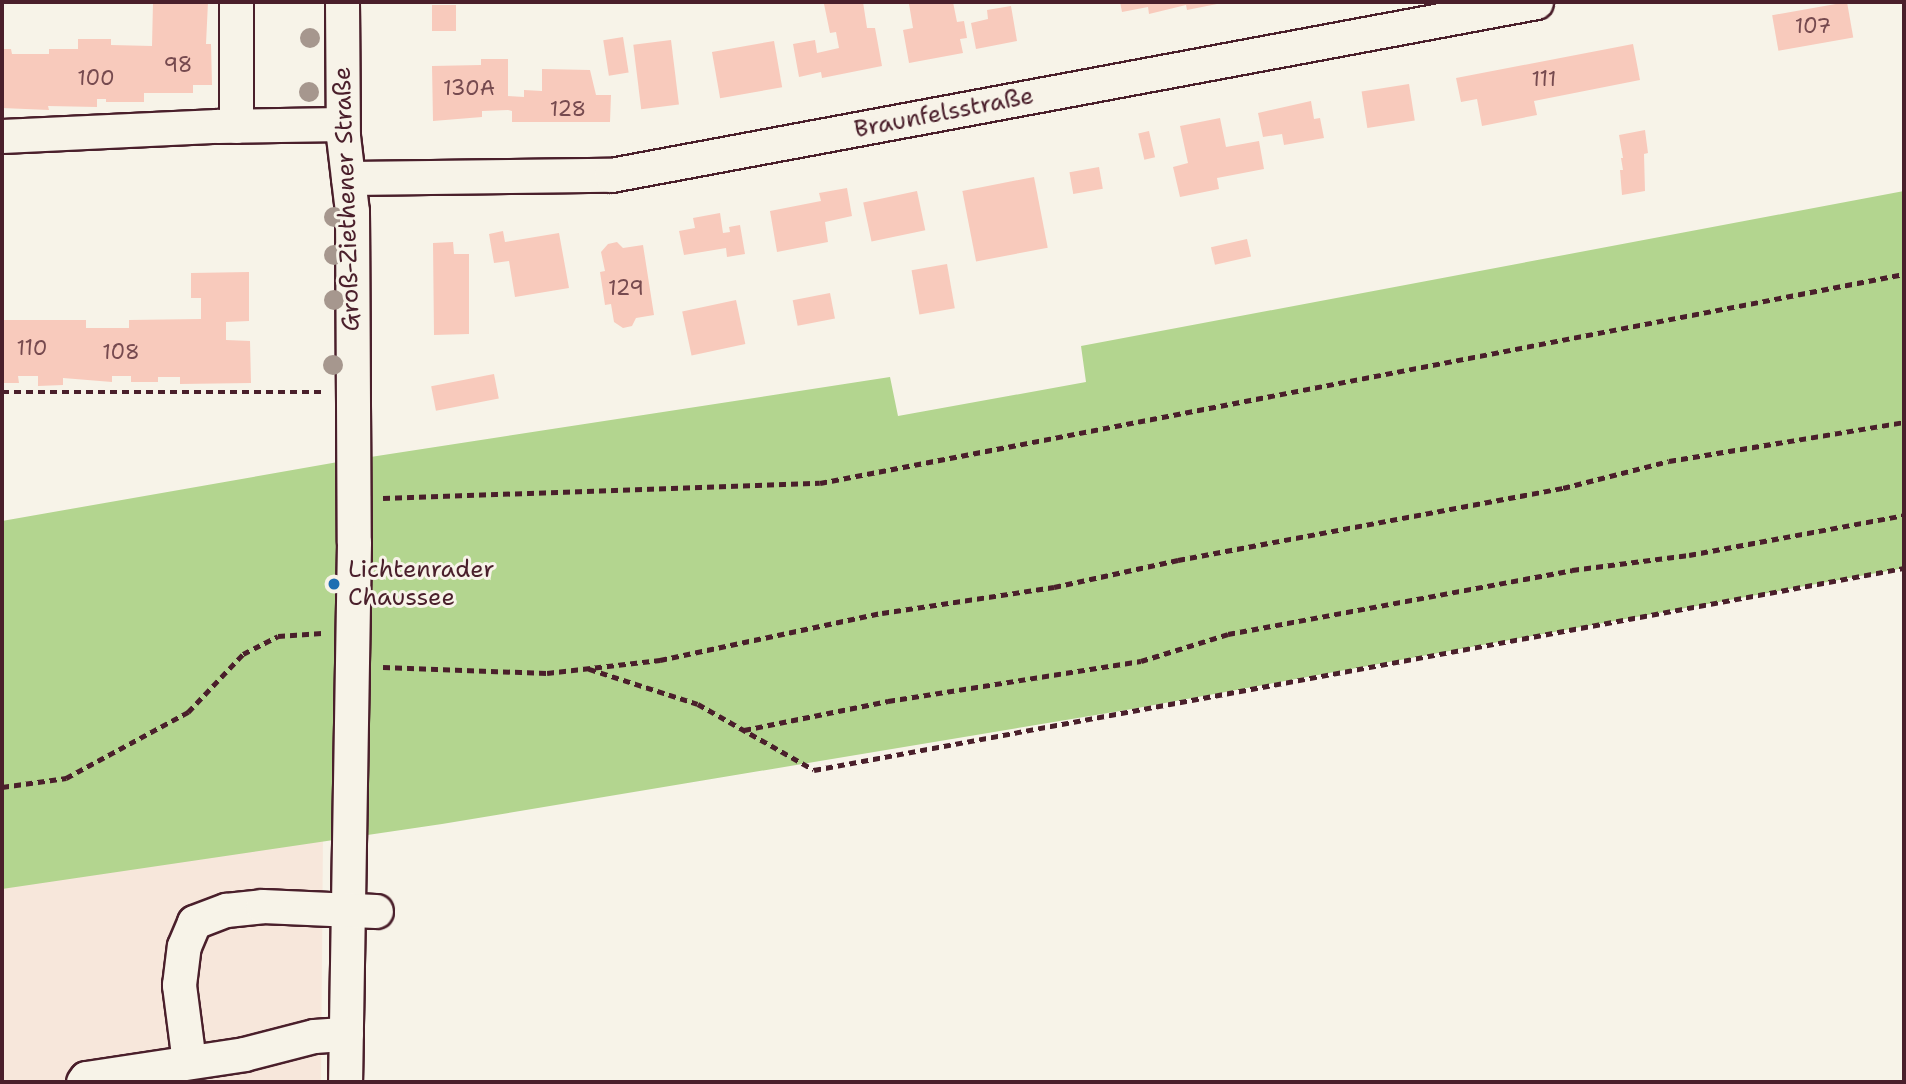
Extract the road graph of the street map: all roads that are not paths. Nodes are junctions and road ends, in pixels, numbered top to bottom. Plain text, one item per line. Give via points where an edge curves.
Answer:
1 (236, 2) edge
2 (342, 2) edge
3 (1536, 2) edge
4 (342, 124) junction
5 (236, 125) junction
6 (2, 136) edge
7 (348, 178) junction
8 (362, 911) junction
9 (346, 1034) junction
10 (189, 1062) junction
11 (83, 1082) edge
12 (345, 1082) edge

1 - 5 street
2 - 4 street, Groß-Ziethener Straße
3 - 7 street, Braunfelsstraße via 611,175
4 - 5 street
4 - 7 street, Groß-Ziethener Straße
5 - 6 street
7 - 8 street, Groß-Ziethener Straße via 352,438 366,663
8 - 9 street
8 - 10 street via 262,906 194,922 184,946 179,985
9 - 10 street via 314,1036
9 - 12 street
10 - 11 street

